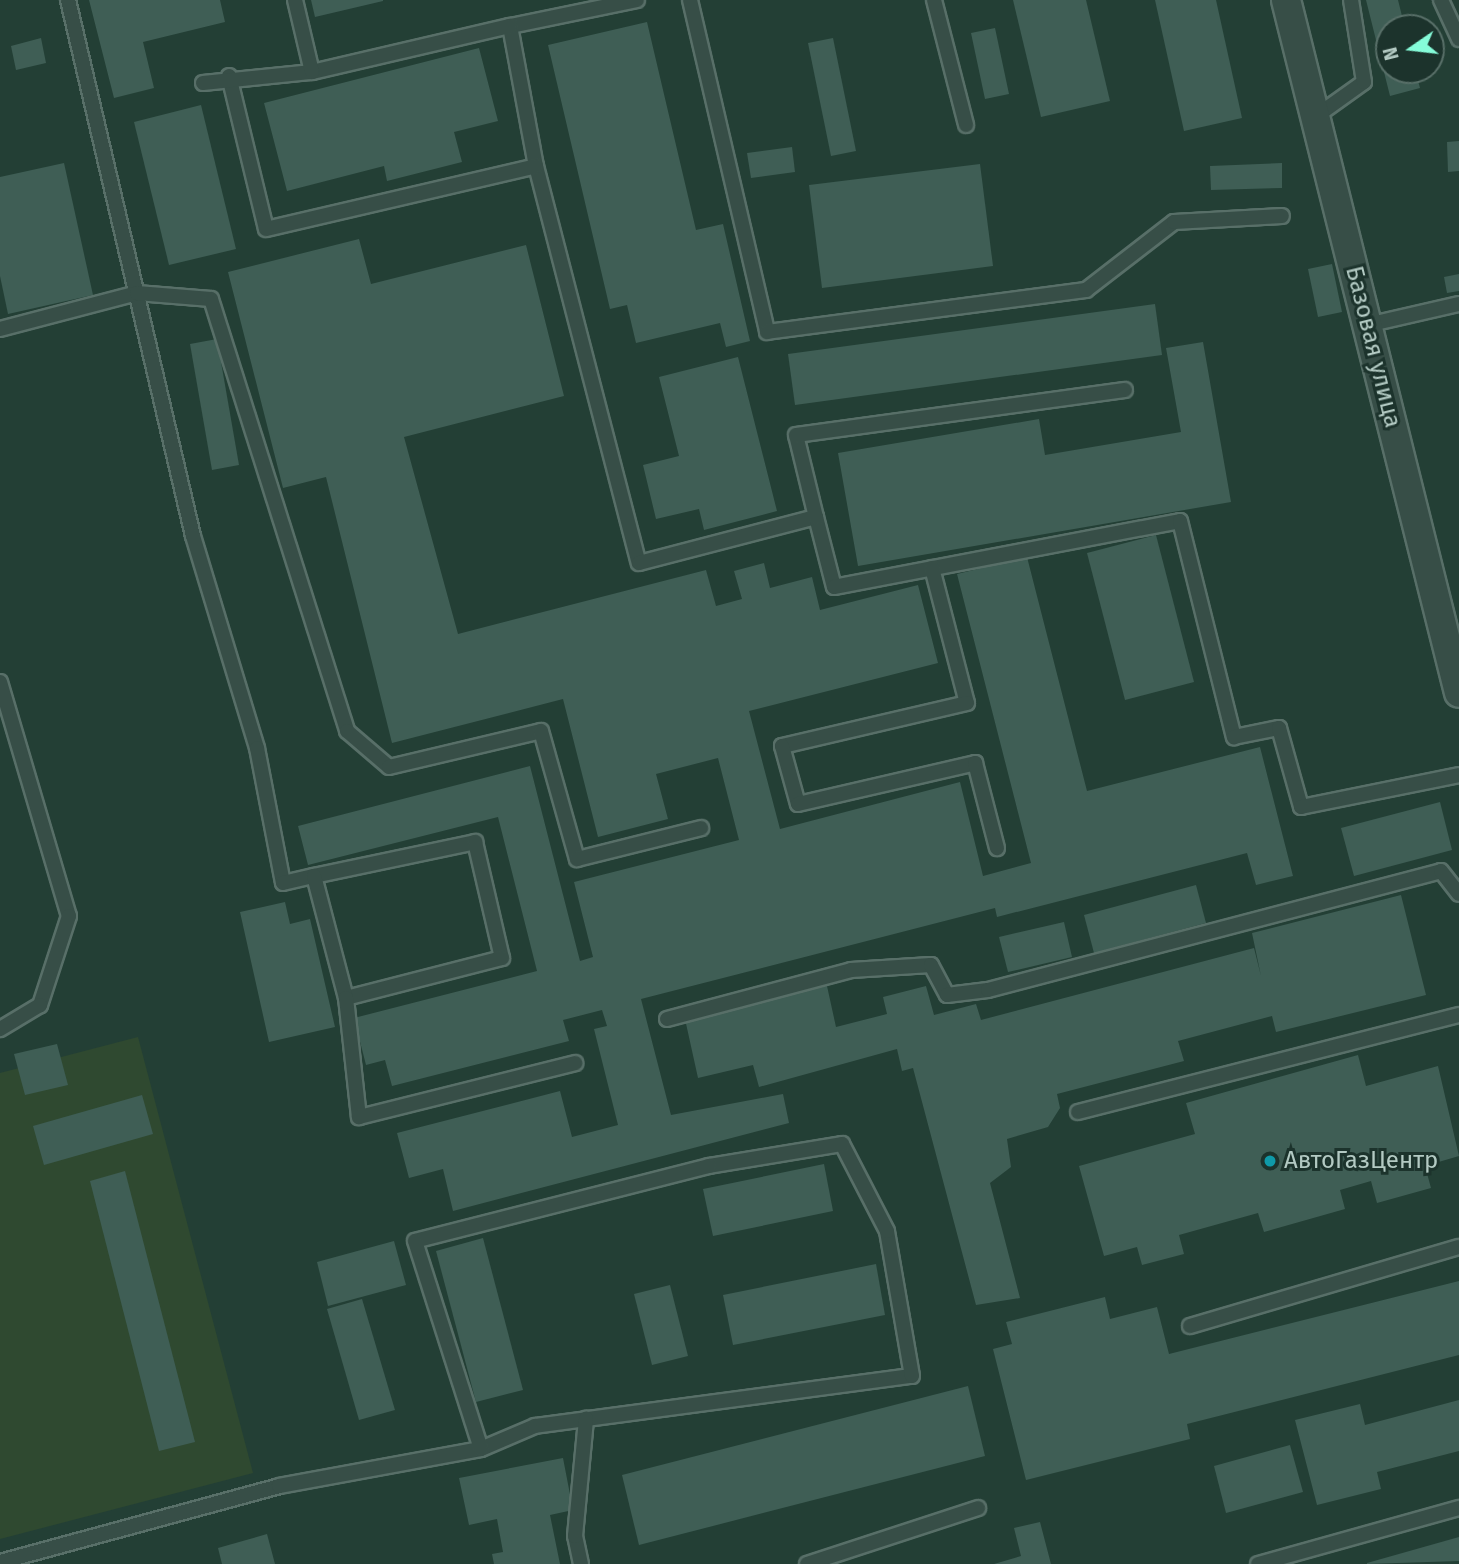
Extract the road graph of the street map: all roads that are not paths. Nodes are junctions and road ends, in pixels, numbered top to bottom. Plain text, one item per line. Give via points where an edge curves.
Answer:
1 (68, 0) edge
2 (295, 0) edge
3 (637, 0) edge
4 (691, 0) edge
5 (934, 0) edge
6 (1286, 0) edge
7 (1351, 0) edge
8 (1441, 0) edge
9 (510, 26) junction
10 (1459, 39) edge
11 (313, 72) junction
12 (229, 76) junction
13 (203, 83) dead end
14 (1315, 117) junction
15 (966, 125) dead end
16 (536, 166) junction
17 (1283, 216) dead end
18 (137, 293) junction
19 (1459, 304) edge
20 (1367, 325) junction
21 (0, 329) edge
22 (1125, 390) dead end
23 (816, 517) junction
24 (932, 568) junction
25 (1453, 645) edge
26 (0, 682) edge
27 (1459, 693) edge
28 (1459, 775) edge
29 (701, 828) dead end
30 (997, 848) dead end
31 (314, 876) junction
32 (1459, 894) edge
33 (346, 999) junction
34 (1459, 1014) edge
35 (667, 1019) dead end
36 (0, 1029) edge
37 (575, 1063) dead end
38 (1078, 1112) dead end
39 (1459, 1247) edge
40 (1190, 1326) dead end
41 (586, 1419) junction
42 (481, 1449) junction
43 (978, 1508) dead end
44 (1459, 1508) edge
45 (0, 1562) edge
46 (581, 1564) edge
47 (807, 1564) edge
48 (1258, 1564) edge

1 - 18 lane
2 - 11 lane
3 - 9 lane
4 - 17 lane via 767,332 1086,290 1174,222
5 - 15 lane
6 - 14 street, Базовая улица
7 - 14 lane via 1364,82
8 - 10 lane
9 - 11 lane
9 - 16 lane
11 - 12 lane
12 - 13 lane
12 - 16 lane via 266,229
14 - 20 street, Базовая улица
16 - 23 lane via 639,562
18 - 21 lane
18 - 29 lane via 211,299 347,731 389,767 541,731 577,859
18 - 31 lane via 193,536 257,747 283,883
19 - 20 lane
20 - 25 street, Базовая улица
22 - 23 lane via 796,435
23 - 24 lane via 834,587
24 - 28 lane via 1180,521 1234,737 1279,728 1301,807
24 - 30 lane via 967,704 782,746 798,804 975,763
25 - 27 street, Базовая улица
26 - 36 lane via 69,916 40,1005
31 - 33 lane
31 - 33 lane via 475,842 502,958
32 - 35 lane via 1440,870 988,990 947,995 931,965 851,970
33 - 37 lane via 359,1117
34 - 38 lane
39 - 40 lane
41 - 42 lane via 535,1426
41 - 42 lane via 912,1376 887,1231 842,1144 709,1167 415,1241
41 - 46 lane via 575,1536
42 - 45 lane via 279,1486
43 - 47 lane
44 - 48 lane

